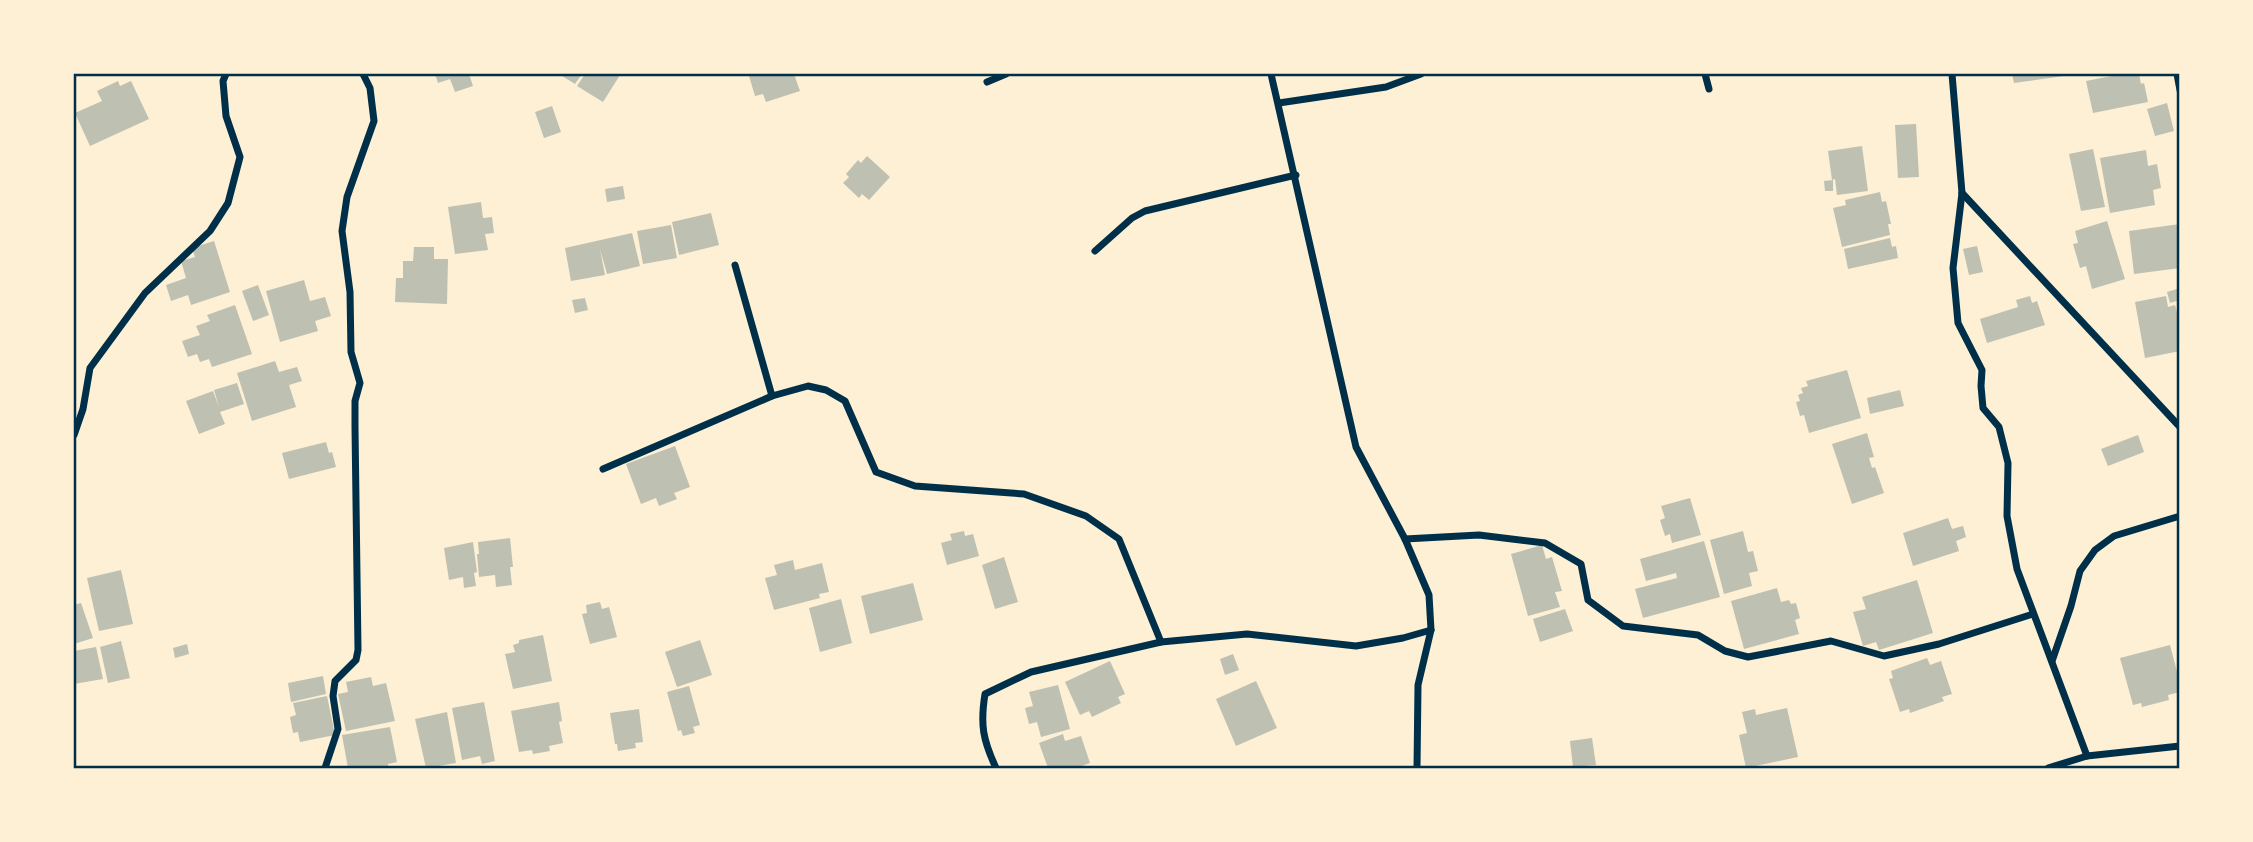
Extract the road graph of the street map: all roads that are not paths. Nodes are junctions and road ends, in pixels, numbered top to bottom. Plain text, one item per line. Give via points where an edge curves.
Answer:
1 (226, 74) edge
2 (363, 74) edge
3 (1006, 74) edge
4 (1271, 74) edge
5 (1421, 74) edge
6 (1705, 74) edge
7 (1952, 74) edge
8 (2177, 74) edge
9 (987, 82) dead end
10 (1709, 89) dead end
11 (2179, 90) edge
12 (1279, 103) junction
13 (1296, 175) junction
14 (1962, 194) junction
15 (1095, 251) dead end
16 (735, 265) dead end
17 (772, 396) junction
18 (2179, 427) edge
19 (74, 435) edge
20 (603, 469) dead end
21 (2179, 516) edge
22 (1405, 539) junction
23 (2033, 614) junction
24 (1431, 630) junction
25 (1161, 642) junction
26 (2052, 662) junction
27 (2179, 746) edge
28 (2087, 756) junction
29 (326, 768) edge
30 (996, 768) edge
31 (1417, 768) edge
32 (2048, 768) edge

1 - 19 street via 226,116 240,157 228,203 210,231 145,293 90,368
2 - 29 street via 370,88 374,121 347,197 342,231 351,352 360,383 355,401 358,650 356,660 335,681 338,729
3 - 9 street
4 - 12 street
5 - 12 street via 1387,87
6 - 10 street
7 - 14 street
8 - 11 street
12 - 13 street
13 - 15 street via 1145,211
13 - 22 street via 1356,447
14 - 18 street
14 - 23 street via 1953,268 1958,323 1982,370 1983,408 1999,427 2008,463 2007,516 2017,569
16 - 17 street
17 - 20 street
17 - 25 street via 808,386 845,401 876,472 915,486 1024,494 1086,516 1119,539
21 - 26 street via 2114,536 2095,550 2080,571
22 - 23 street via 1479,535 1545,543 1581,565 1588,600 1623,626 1698,635 1725,651 1748,657 1831,640 1884,656
22 - 24 street via 1429,596
23 - 26 street
24 - 25 street via 1356,646 1247,634
24 - 31 street via 1418,685
25 - 30 street via 1031,672 985,694 980,720
26 - 28 street
27 - 28 street
28 - 32 street

